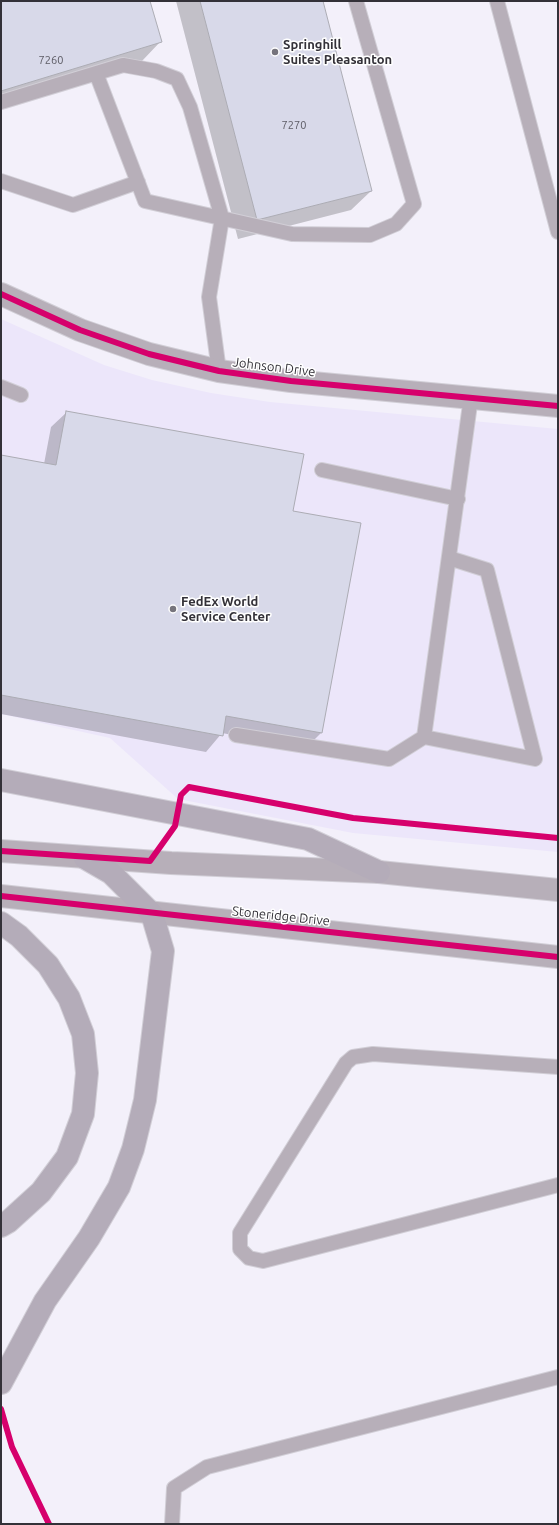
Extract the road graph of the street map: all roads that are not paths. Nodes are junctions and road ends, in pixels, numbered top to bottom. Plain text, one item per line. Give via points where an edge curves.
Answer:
1 (356, 1) edge
2 (497, 1) edge
3 (96, 73) junction
4 (1, 102) edge
5 (1, 181) edge
6 (138, 182) junction
7 (222, 218) junction
8 (558, 232) edge
9 (1, 294) edge
10 (218, 371) junction
11 (1, 387) edge
12 (21, 395) dead end
13 (471, 397) junction
14 (558, 406) edge
15 (322, 470) dead end
16 (458, 499) junction
17 (449, 558) junction
18 (236, 735) dead end
19 (424, 737) junction
20 (1, 780) edge
21 (1, 851) edge
22 (85, 858) junction
23 (379, 872) junction
24 (558, 890) edge
25 (1, 896) edge
26 (152, 914) junction
27 (1, 923) edge
28 (558, 957) edge
29 (558, 1067) edge
30 (558, 1185) edge
31 (4, 1224) edge
32 (558, 1377) edge
33 (1, 1383) edge
34 (172, 1524) edge

1 - 7 lane via 414,204 396,224 370,235 292,234
2 - 8 lane
3 - 4 lane
3 - 6 lane
3 - 7 lane via 123,65 156,71 177,79 190,107
5 - 6 lane via 73,205
6 - 7 lane via 145,201
7 - 10 lane via 209,297
9 - 10 main road, Johnson Drive via 80,330 142,352
10 - 13 main road, Johnson Drive via 291,381
11 - 12 lane
13 - 14 main road, Johnson Drive
13 - 16 lane
15 - 16 lane
16 - 17 lane
17 - 19 lane
17 - 19 lane via 487,570 536,759
18 - 19 lane via 389,759
20 - 23 highway via 308,839
21 - 22 main road
22 - 23 main road
22 - 26 highway via 111,873
23 - 24 main road
25 - 26 main road, Stoneridge Drive
26 - 28 main road, Stoneridge Drive
26 - 33 highway via 163,951 145,1100 133,1149 119,1187 90,1238 45,1301
27 - 31 highway via 19,936 48,965 69,998 83,1034 88,1073 83,1114 67,1157 41,1192
29 - 30 lane via 373,1054 353,1058 346,1063 240,1233 240,1249 249,1258 263,1261
32 - 34 lane via 207,1467 174,1488

